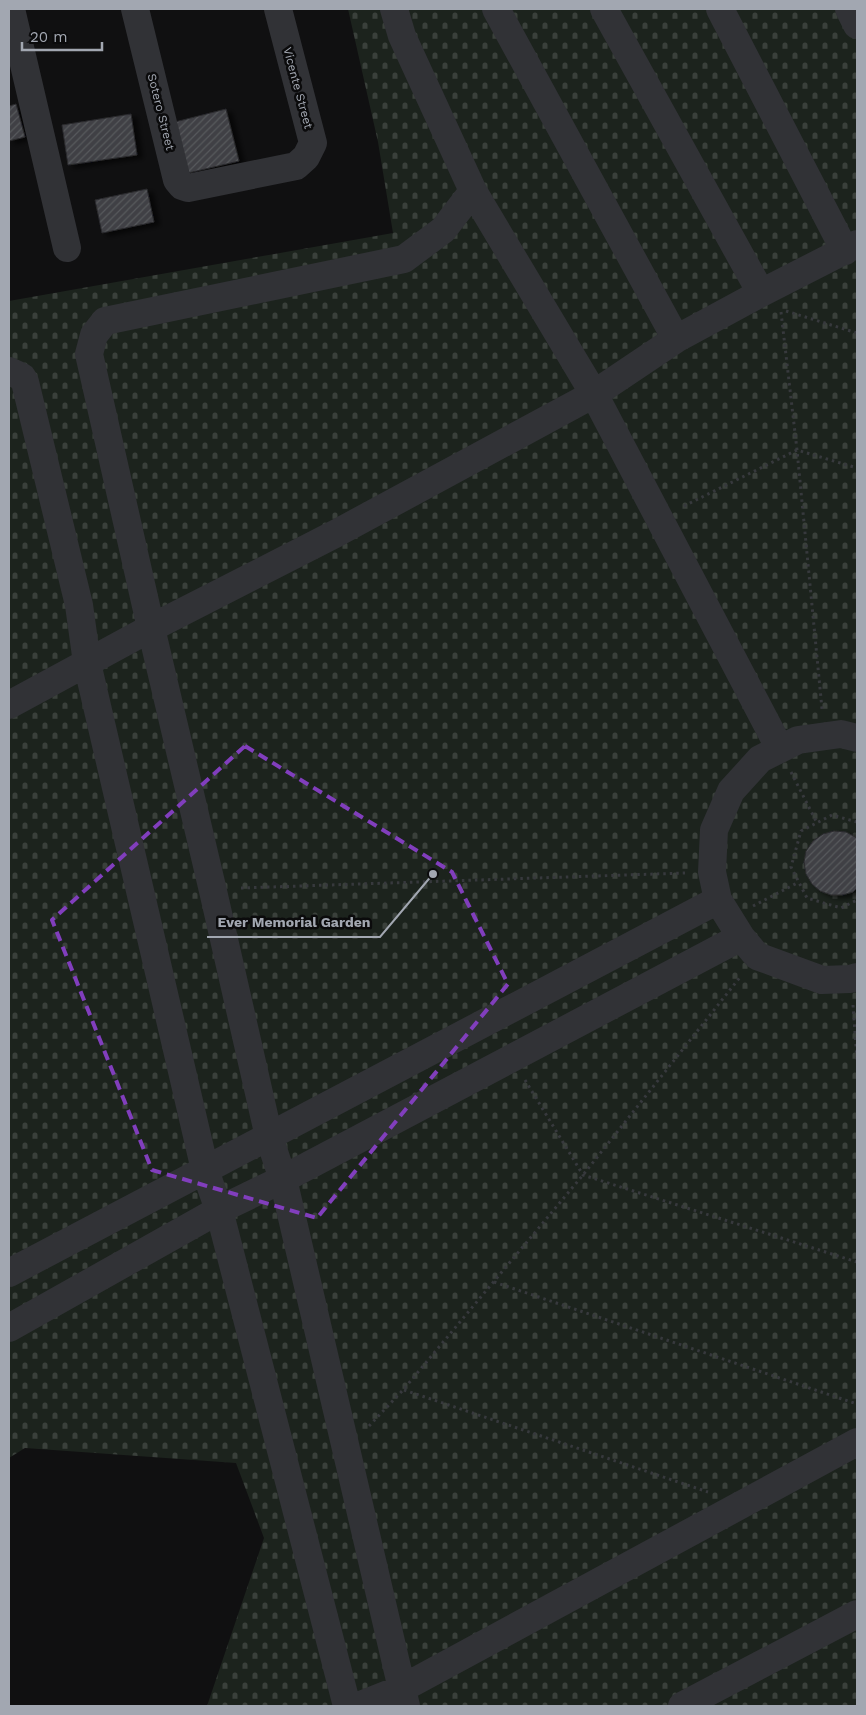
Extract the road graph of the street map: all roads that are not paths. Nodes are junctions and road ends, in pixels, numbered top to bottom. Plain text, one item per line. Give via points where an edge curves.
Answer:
1 (11, 9) edge
2 (135, 9) edge
3 (278, 9) edge
4 (394, 9) edge
5 (496, 9) edge
6 (604, 9) edge
7 (720, 9) edge
8 (849, 9) edge
9 (857, 25) edge
10 (182, 186) joint
11 (472, 190) junction
12 (851, 247) edge
13 (67, 248) dead end
14 (761, 293) junction
15 (676, 339) junction
16 (9, 371) edge
17 (594, 394) junction
18 (151, 628) junction
19 (87, 663) junction
20 (9, 705) edge
21 (857, 738) edge
22 (780, 749) junction
23 (736, 928) junction
24 (854, 978) edge
25 (269, 1138) junction
26 (206, 1170) junction
27 (283, 1179) junction
28 (219, 1210) junction
29 (9, 1273) edge
30 (9, 1328) edge
31 (857, 1442) edge
32 (857, 1614) edge
33 (403, 1698) edge
34 (347, 1706) edge
35 (358, 1706) edge
36 (682, 1706) edge

1 - 13 street
2 - 10 street, Sotero Street via 177,180
3 - 10 street, Vicente Street via 313,143 306,157 296,166 188,188
4 - 11 street via 402,36
5 - 15 street
6 - 14 street
7 - 12 street
8 - 9 street
11 - 17 street
11 - 18 street via 443,230 404,259 105,321 94,335 89,354
12 - 14 street
14 - 15 street
15 - 17 street
16 - 19 street via 25,382 79,605
17 - 18 street via 335,534
17 - 22 street
18 - 19 street
18 - 25 street
19 - 20 street
19 - 26 street
21 - 22 street via 841,734 798,740
22 - 23 street via 760,759 731,791 714,830 712,872
23 - 24 street via 822,980
23 - 25 street
23 - 27 street via 512,1058
25 - 26 street
25 - 27 street
26 - 28 street
26 - 29 street
27 - 28 street
27 - 33 street
28 - 30 street
28 - 34 street
31 - 33 street
32 - 36 street
33 - 35 street

